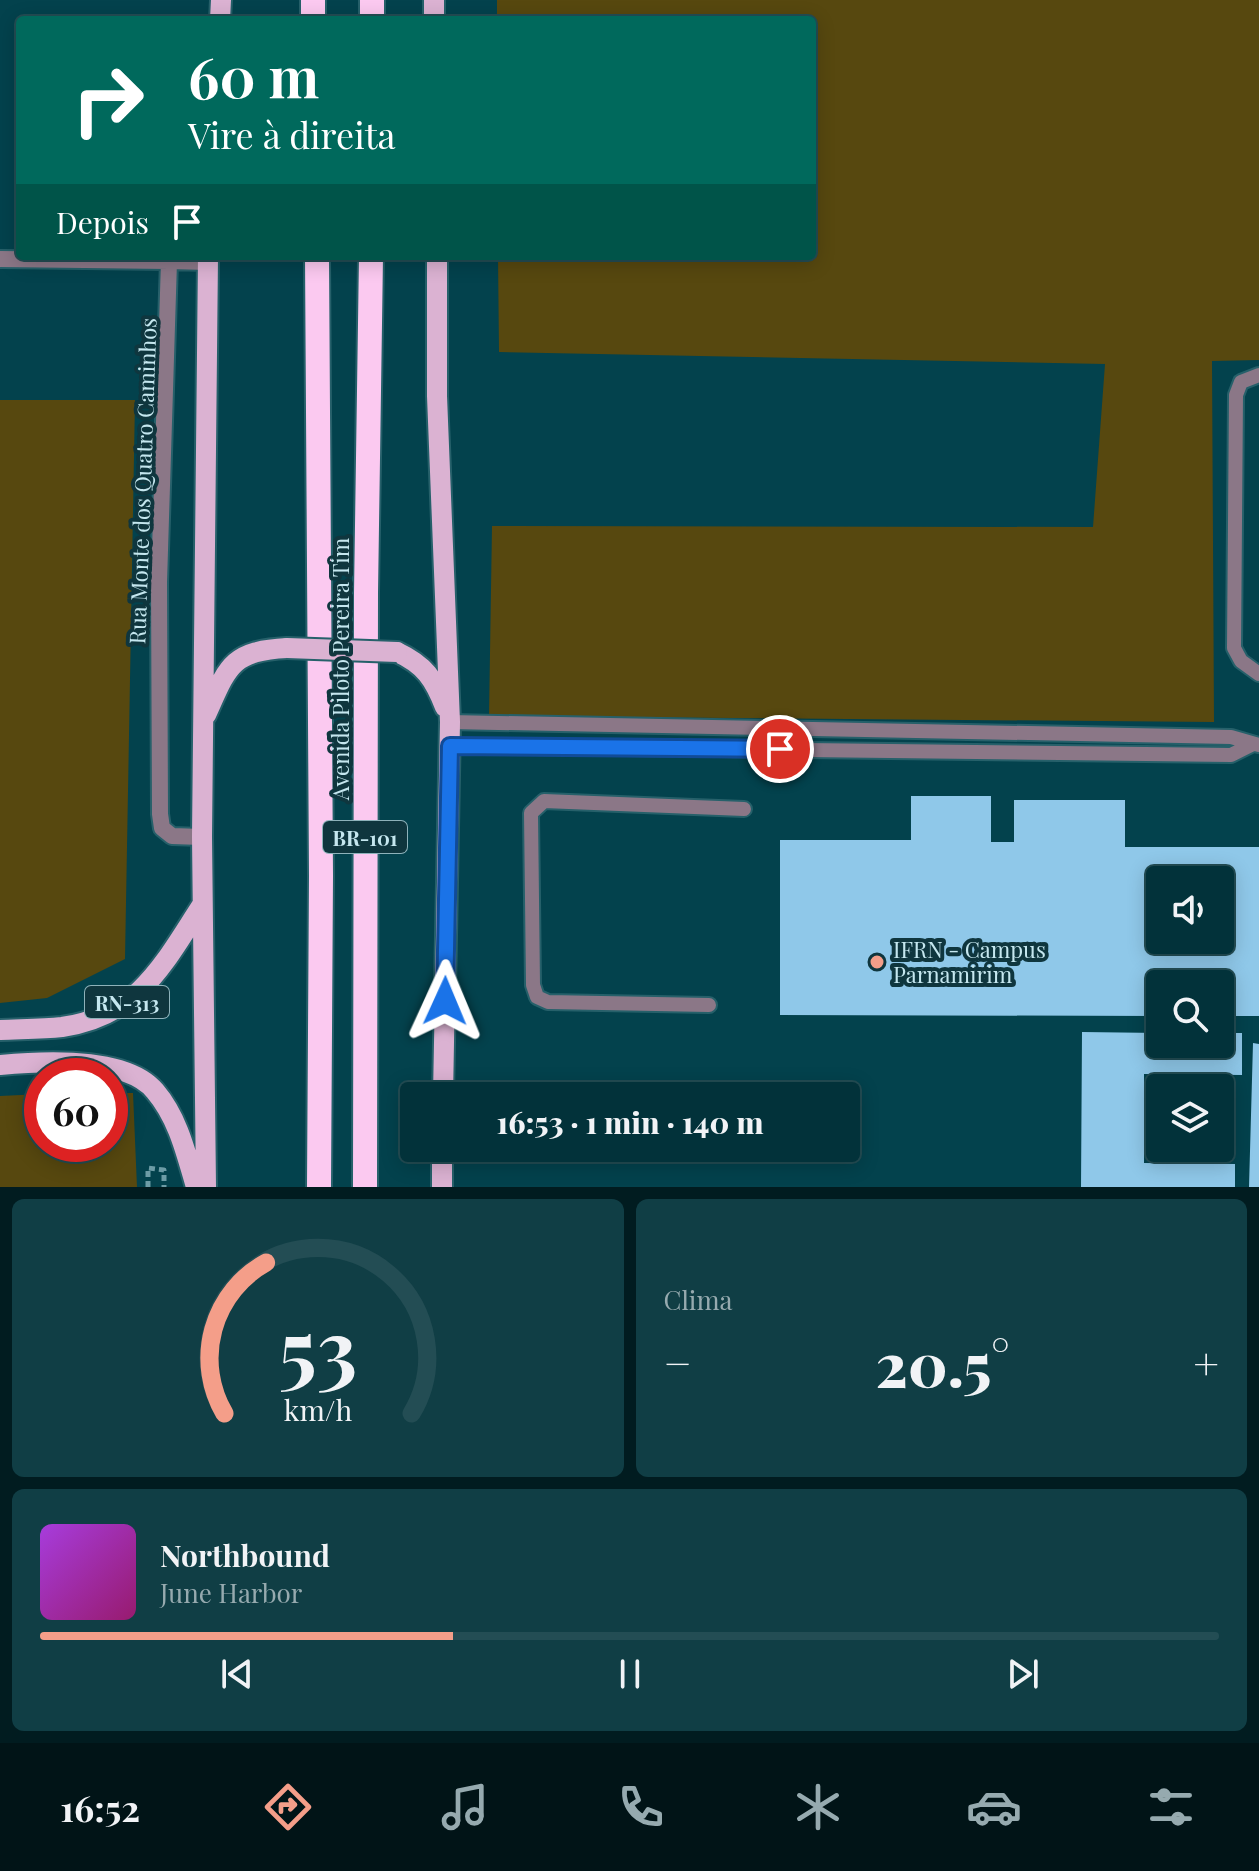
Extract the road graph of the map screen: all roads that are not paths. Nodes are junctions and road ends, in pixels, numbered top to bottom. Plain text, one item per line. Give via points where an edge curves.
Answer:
1 (84, 260) edge
2 (188, 260) edge
3 (208, 260) edge
4 (317, 260) edge
5 (371, 260) edge
6 (437, 260) edge
7 (169, 261) junction
8 (1259, 375) edge
9 (1259, 674) edge
10 (203, 721) junction
11 (450, 722) junction
12 (779, 726) junction
13 (1255, 745) edge
14 (450, 746) junction
15 (780, 749) junction
16 (744, 809) dead end
17 (202, 837) junction
18 (202, 905) junction
19 (709, 1005) dead end
20 (0, 1030) edge
21 (0, 1065) edge
22 (443, 1082) edge
23 (442, 1162) edge
24 (196, 1187) edge
25 (206, 1187) edge
26 (319, 1187) edge
27 (365, 1187) edge
28 (442, 1187) edge

1 - 7 street
2 - 7 street
3 - 10 main road
4 - 26 highway, Avenida Piloto Pereira Tim / BR-101
5 - 27 highway, Avenida Piloto Pereira Tim / BR-101
6 - 11 main road
7 - 17 street, Rua Monte dos Quatro Caminhos via 159,582 160,814 162,828 172,836
8 - 9 lane via 1241,382 1236,395 1234,648
10 - 11 main road, bridge via 222,679 237,661 254,650 287,648 397,652 434,678
10 - 17 main road
11 - 12 lane
11 - 14 main road
12 - 13 lane via 1231,737
12 - 15 lane
13 - 15 lane via 1231,755
14 - 15 lane
14 - 22 main road
16 - 19 lane via 544,801 531,813 537,997 548,1002
17 - 18 main road
18 - 20 main road, RN-313 via 156,978 120,1007 65,1027
18 - 25 main road
21 - 24 main road via 75,1062 142,1080 178,1128
23 - 28 main road

